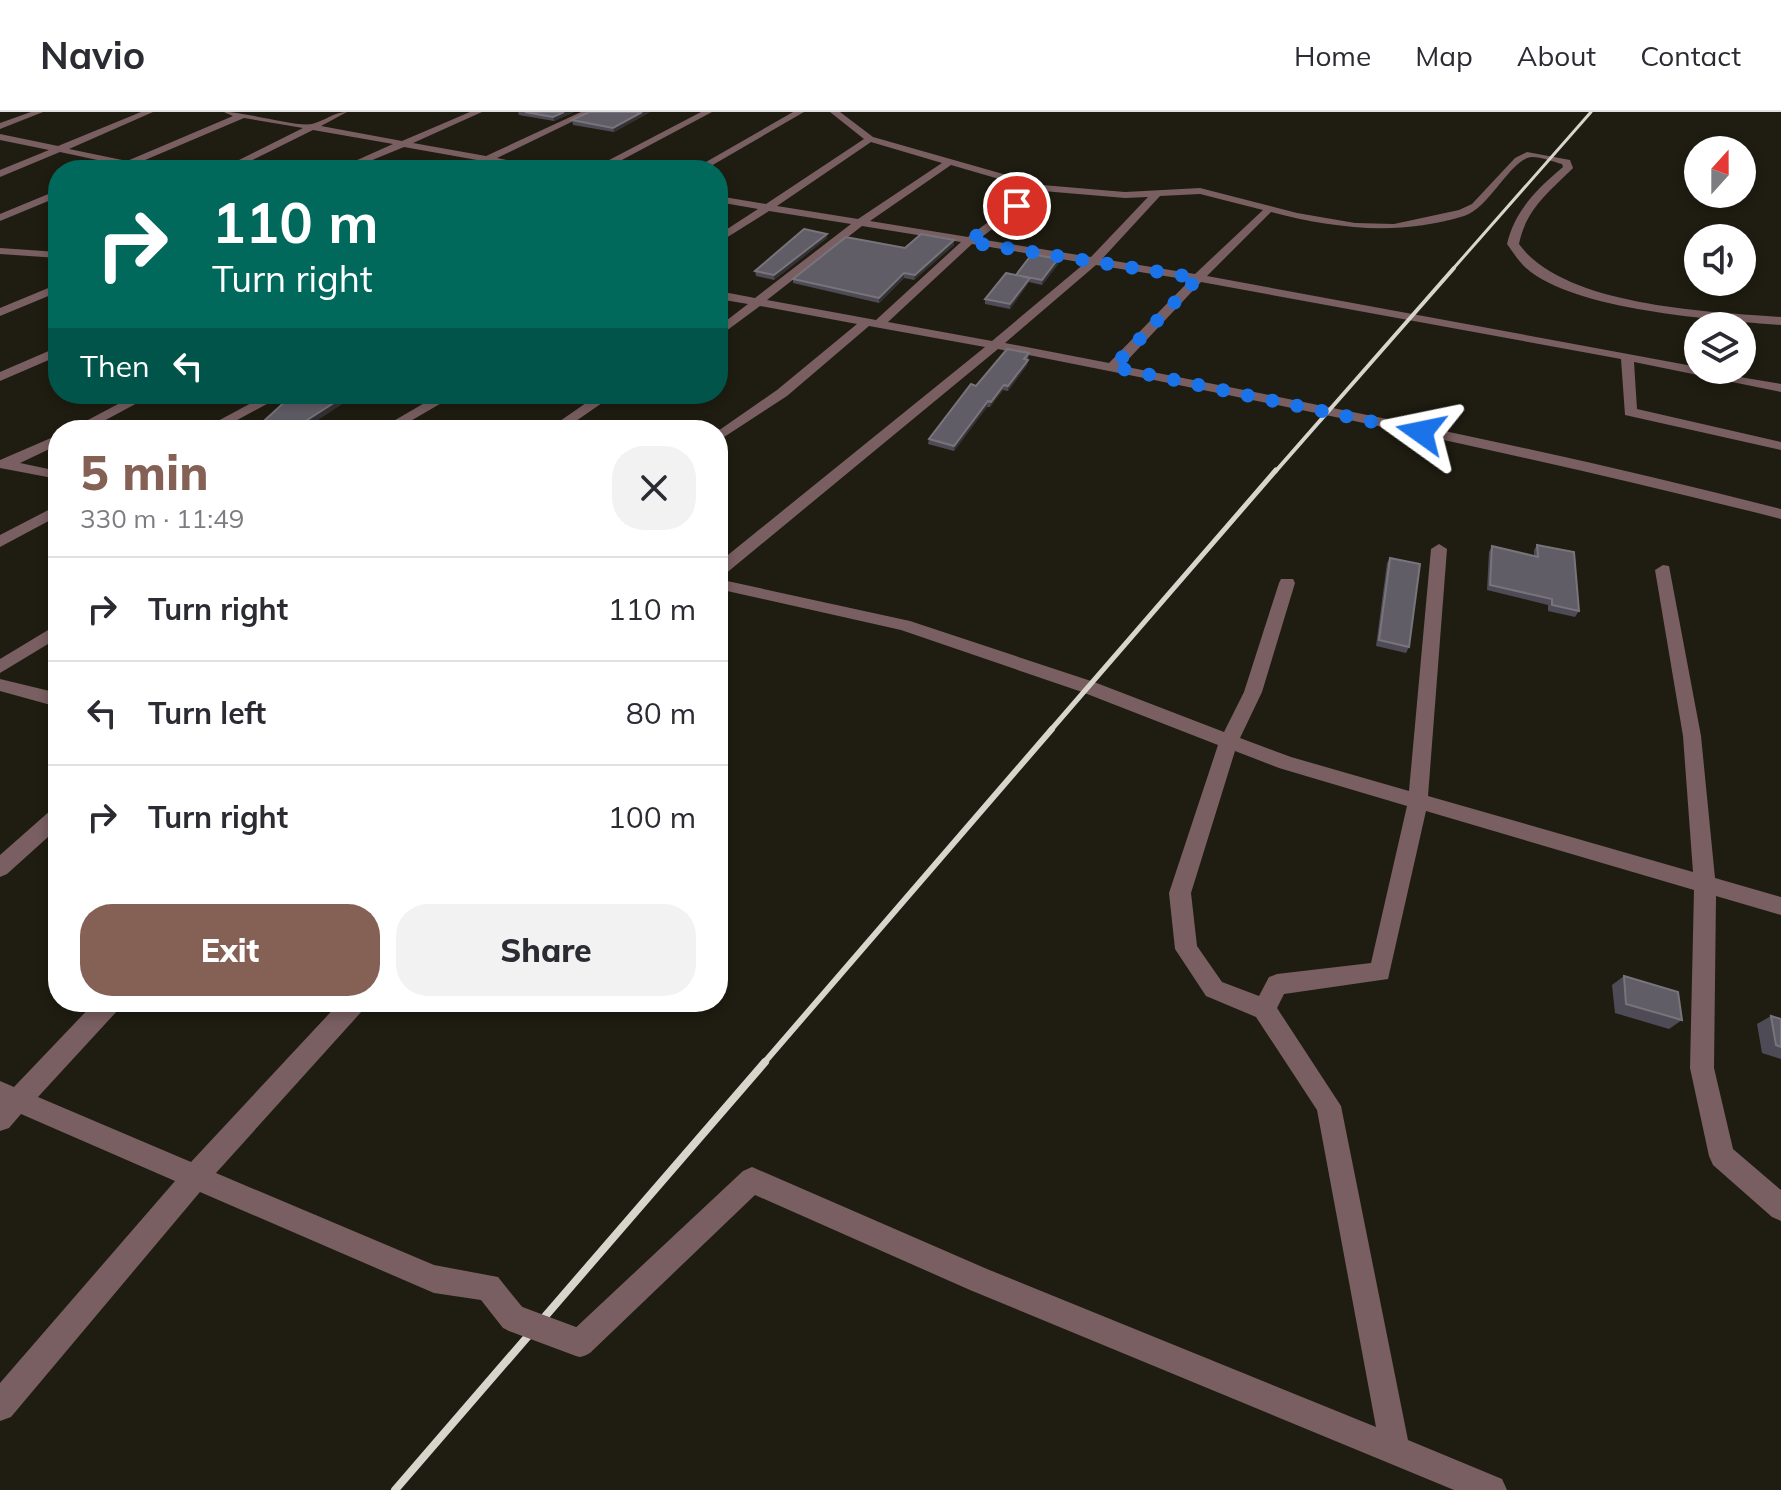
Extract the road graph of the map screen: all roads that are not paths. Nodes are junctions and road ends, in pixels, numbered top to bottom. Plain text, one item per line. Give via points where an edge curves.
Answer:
1 (39, 112) edge
2 (149, 112) edge
3 (228, 112) edge
4 (343, 112) edge
5 (478, 112) edge
6 (588, 112) edge
7 (708, 112) edge
8 (800, 112) edge
9 (834, 112) edge
10 (246, 113) edge
11 (0, 126) edge
12 (312, 127) junction
13 (0, 137) edge
14 (870, 139) junction
15 (404, 143) junction
16 (57, 149) junction
17 (487, 159) junction
18 (108, 160) edge
19 (136, 160) edge
20 (244, 160) edge
21 (364, 160) edge
22 (493, 160) edge
23 (614, 160) edge
24 (715, 160) edge
25 (950, 162) junction
26 (0, 174) edge
27 (1041, 188) junction
28 (1157, 193) junction
29 (48, 197) edge
30 (728, 201) edge
31 (764, 207) junction
32 (1266, 213) dead end
33 (0, 218) edge
34 (858, 224) junction
35 (728, 233) edge
36 (968, 242) junction
37 (0, 251) edge
38 (48, 251) edge
39 (42, 254) junction
40 (48, 254) edge
41 (1094, 261) junction
42 (1198, 278) junction
43 (48, 292) edge
44 (728, 297) edge
45 (757, 302) junction
46 (0, 312) edge
47 (1781, 321) edge
48 (872, 323) junction
49 (728, 325) edge
50 (996, 345) junction
51 (48, 355) edge
52 (1627, 357) junction
53 (1113, 367) junction
54 (0, 377) edge
55 (1781, 388) edge
56 (127, 404) edge
57 (259, 404) edge
58 (432, 404) edge
59 (593, 404) edge
60 (96, 420) edge
61 (227, 420) edge
62 (403, 420) edge
63 (569, 420) edge
64 (728, 430) edge
65 (48, 444) edge
66 (1781, 446) edge
67 (3, 465) edge
68 (48, 473) edge
69 (1781, 514) edge
70 (48, 516) edge
71 (0, 542) edge
72 (1439, 549) dead end
73 (728, 563) edge
74 (1663, 570) dead end
75 (1287, 583) dead end
76 (728, 586) edge
77 (48, 636) edge
78 (0, 667) edge
79 (0, 685) edge
80 (48, 697) edge
81 (1229, 741) junction
82 (1418, 802) junction
83 (48, 825) edge
84 (0, 868) edge
85 (1705, 886) junction
86 (1781, 906) edge
87 (1264, 1009) junction
88 (100, 1012) edge
89 (346, 1012) edge
90 (6, 1104) edge
91 (195, 1177) junction
92 (1781, 1208) edge
93 (0, 1406) edge
94 (1395, 1450) junction
95 (1491, 1490) edge

1 - 11 street
2 - 16 street
3 - 10 street
4 - 12 street
5 - 15 street
6 - 17 street
7 - 23 street
8 - 24 street
9 - 14 street
10 - 12 street
10 - 19 street
12 - 15 street
12 - 20 street
13 - 16 street
14 - 25 street
14 - 31 street
15 - 17 street
15 - 21 street
16 - 18 street
16 - 26 street
17 - 22 street
25 - 27 street
25 - 34 street
27 - 28 street
27 - 36 street
28 - 41 street
28 - 47 street via 1200,191 1297,216 1394,227 1462,213 1476,206 1518,160 1530,154 1553,157 1567,162 1568,168 1544,188 1515,226 1513,244 1532,268 1561,283 1614,297 1682,311
29 - 33 street
30 - 31 street
31 - 34 street
31 - 35 street
32 - 42 street
34 - 36 street
34 - 45 street
36 - 41 street
36 - 48 street
37 - 39 street
38 - 39 street
39 - 40 street
41 - 42 street
41 - 50 street
42 - 52 street
42 - 53 street
43 - 46 street
44 - 45 street
45 - 48 street
45 - 49 street
48 - 50 street
48 - 64 street
50 - 53 street
50 - 73 street
51 - 54 street
52 - 55 street
52 - 66 street via 1630,412
53 - 69 street via 1529,454
56 - 60 street
57 - 61 street
58 - 62 street
59 - 63 street
65 - 67 street
67 - 68 street
70 - 71 street
72 - 82 street
74 - 85 street via 1692,736
75 - 81 street via 1253,692
76 - 81 street via 904,625
77 - 78 street
79 - 80 street
81 - 82 street
81 - 87 street via 1180,893 1186,949 1214,989
82 - 85 street
82 - 87 street via 1380,972 1277,984
83 - 84 street
85 - 86 street
85 - 92 street via 1702,1068 1722,1156
87 - 94 street via 1329,1106
88 - 90 street
89 - 91 street
90 - 91 street
91 - 93 street
91 - 94 street, bridge via 434,1279 488,1287 513,1318 580,1343 752,1180
94 - 95 street

